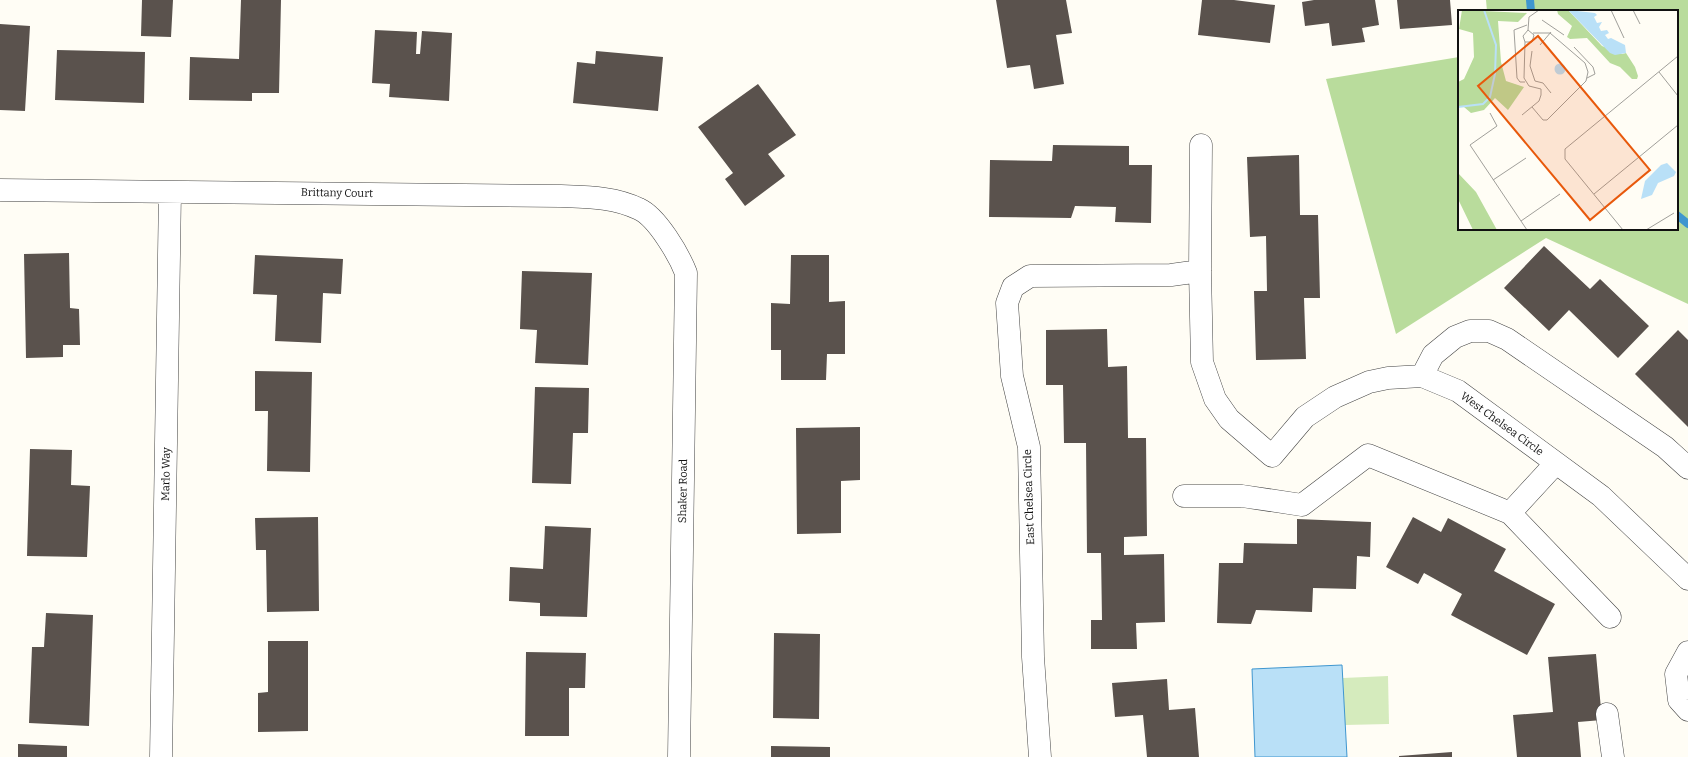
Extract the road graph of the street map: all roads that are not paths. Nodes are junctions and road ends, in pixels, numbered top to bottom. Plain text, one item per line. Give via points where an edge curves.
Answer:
1 (1201, 145) dead end
2 (0, 190) edge
3 (170, 192) junction
4 (663, 232) joint
5 (1200, 272) junction
6 (1422, 376) junction
7 (1556, 463) junction
8 (1688, 468) edge
9 (1184, 496) dead end
10 (1510, 513) junction
11 (1688, 579) edge
12 (1610, 617) dead end
13 (1688, 652) edge
14 (1688, 710) edge
15 (1607, 714) dead end
16 (162, 757) edge
17 (679, 757) edge
18 (1040, 757) edge
19 (1613, 757) edge

1 - 5 street
2 - 3 street, Brittany Court
3 - 4 street, Brittany Court via 604,198 640,209
3 - 16 street, Marlo Way
4 - 17 street, Shaker Road via 680,257 686,272
5 - 6 street, West Chelsea Circle via 1202,362 1215,399 1229,419 1272,456 1305,417 1335,397 1375,381
5 - 18 street, East Chelsea Circle via 1030,276 1013,287 1007,303 1012,376 1029,447 1033,657
6 - 7 street, West Chelsea Circle via 1458,391
6 - 8 street via 1433,355 1455,337 1470,331 1489,331 1507,339 1665,447
7 - 10 street
7 - 11 street, West Chelsea Circle via 1602,496
9 - 10 street via 1242,496 1302,506 1368,455
10 - 12 street
13 - 14 street via 1676,674 1679,700
15 - 19 street

